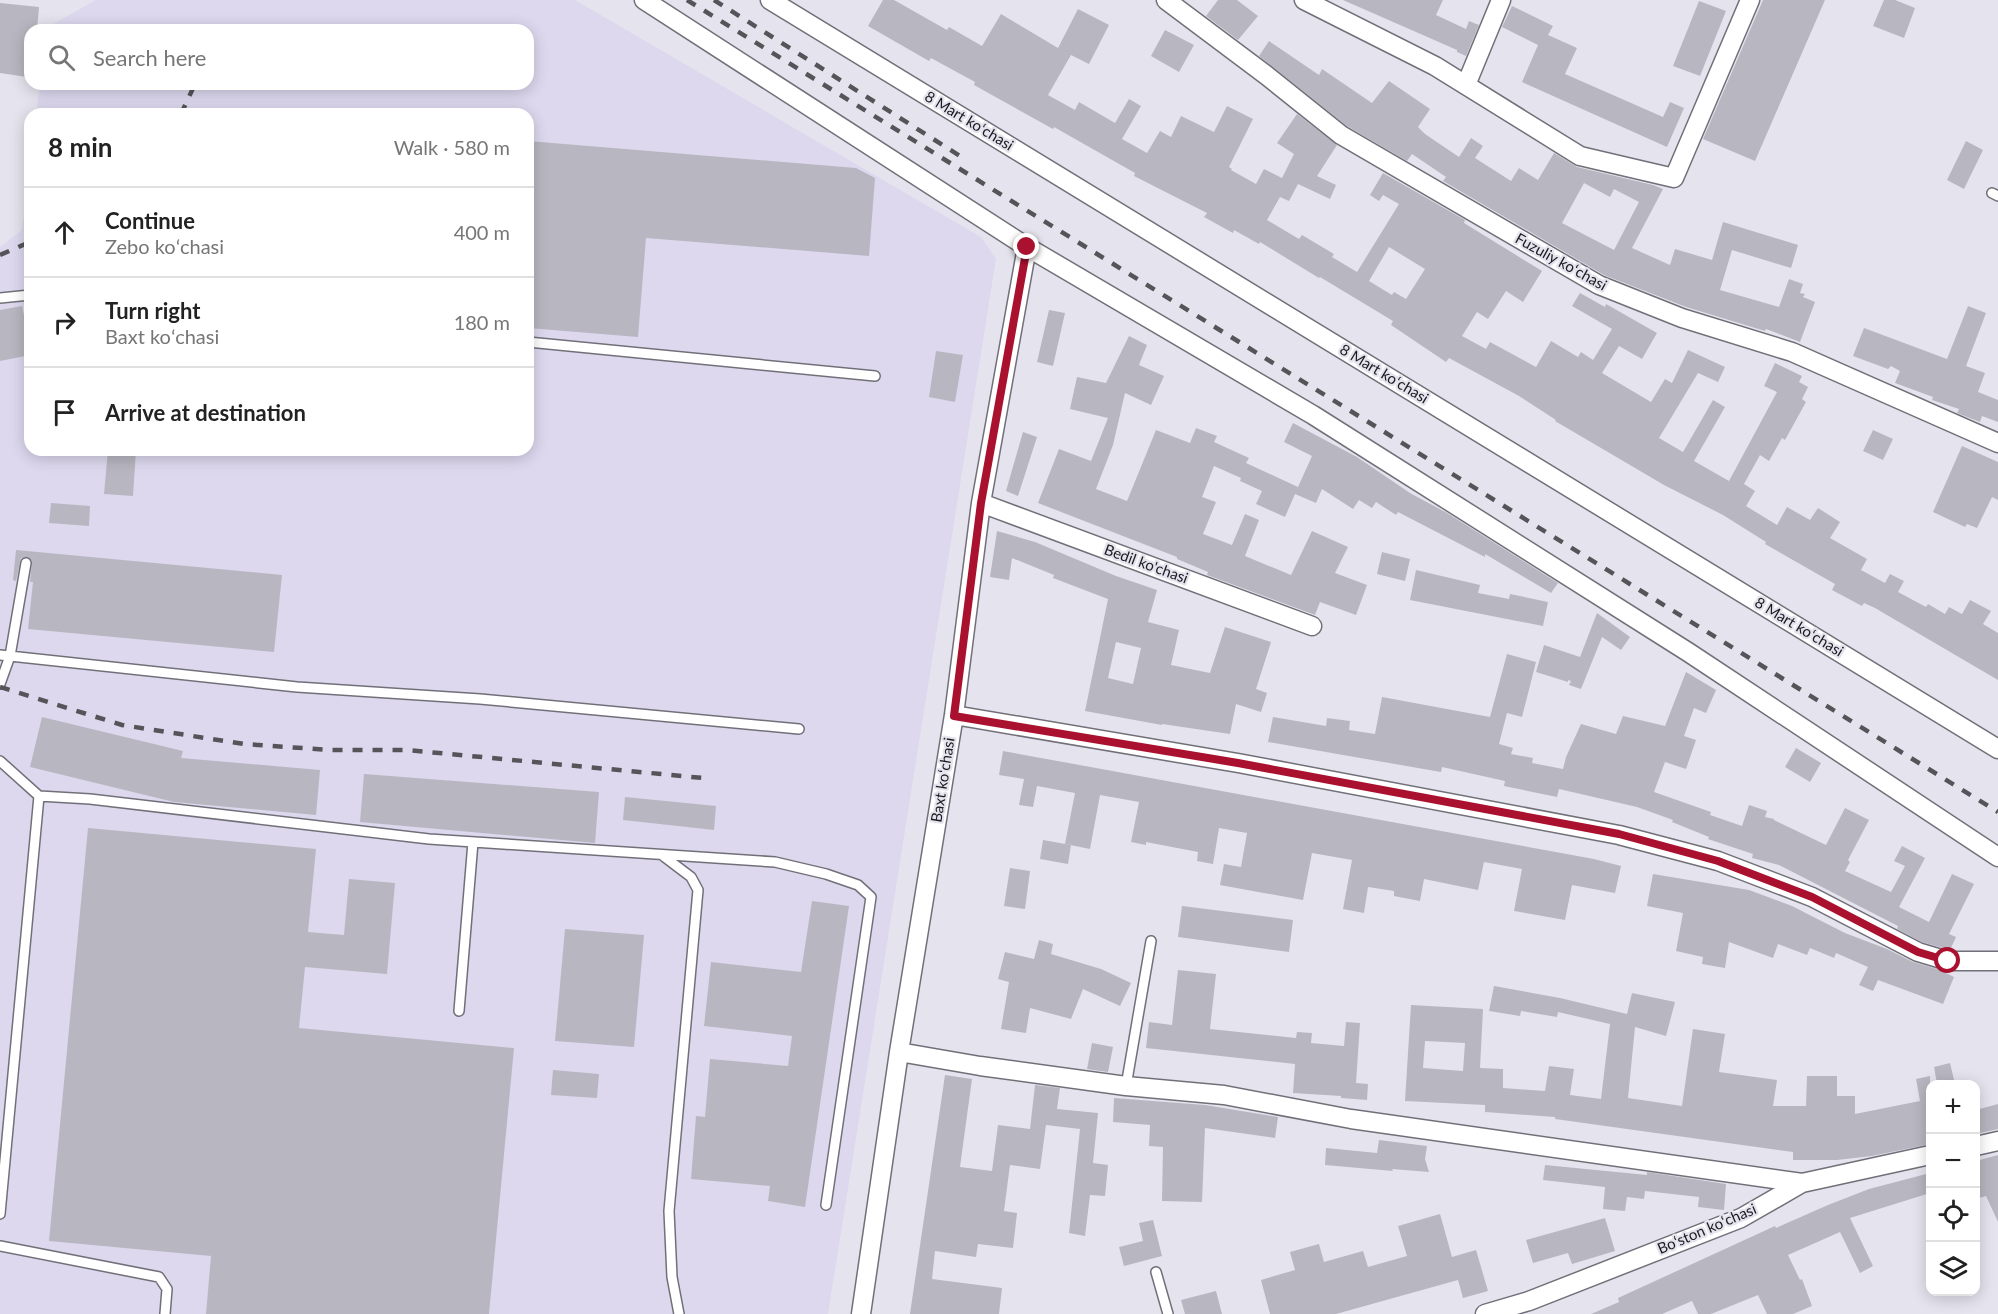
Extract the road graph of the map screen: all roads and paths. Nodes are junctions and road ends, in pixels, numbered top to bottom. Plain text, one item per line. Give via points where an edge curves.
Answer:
1 (644, 0) edge
2 (770, 0) edge
3 (1166, 0) edge
4 (1304, 0) edge
5 (1501, 0) edge
6 (1750, 0) edge
7 (1466, 85) junction
8 (1027, 247) junction
9 (24, 296) edge
10 (0, 298) edge
11 (534, 343) edge
12 (875, 376) dead end
13 (1998, 443) edge
14 (981, 503) junction
15 (26, 562) dead end
16 (1312, 626) dead end
17 (5, 656) edge
18 (0, 684) edge
19 (954, 716) junction
20 (799, 729) dead end
21 (1998, 748) edge
22 (0, 761) edge
23 (39, 796) junction
24 (473, 842) junction
25 (662, 855) junction
26 (1998, 857) edge
27 (1151, 941) dead end
28 (1998, 961) edge
29 (459, 1011) dead end
30 (899, 1052) junction
31 (1126, 1086) junction
32 (5, 1112) edge
33 (1998, 1141) edge
34 (1980, 1145) edge
35 (1926, 1156) edge
36 (1802, 1183) junction
37 (826, 1205) dead end
38 (0, 1214) edge
39 (0, 1246) edge
40 (1156, 1272) dead end
41 (165, 1314) edge
42 (679, 1314) edge
43 (861, 1314) edge
44 (1168, 1314) edge
45 (1485, 1314) edge

1 - 8 street
2 - 21 street, 8 Mart koʻchasi
3 - 13 street, Fuzuliy koʻchasi via 1341,135 1599,285 1682,318 1792,352
4 - 7 street
5 - 7 street
6 - 7 street via 1674,178 1580,156
8 - 14 street, Baxt koʻchasi
8 - 26 street via 1313,415 1688,652
9 - 10 lane
11 - 12 lane
14 - 16 street, Bedil ko'chasi
14 - 19 street, Baxt koʻchasi
15 - 17 lane
17 - 18 lane
17 - 20 lane via 297,687 480,699
19 - 28 street via 1238,763 1619,834 1718,861 1812,897 1918,952 1948,961
19 - 30 street, Baxt koʻchasi
22 - 23 lane
23 - 24 lane
23 - 32 lane
24 - 25 lane
24 - 29 lane
25 - 37 lane via 775,862 858,885 871,897
25 - 42 lane via 691,877 698,890 669,1211 672,1277
27 - 31 lane
30 - 31 street
30 - 43 street, Baxt koʻchasi
31 - 36 street via 1224,1095 1351,1119
32 - 38 lane
33 - 34 street
35 - 36 street, Boʻston koʻchasi
36 - 45 street, Boʻston koʻchasi via 1741,1218 1529,1301
39 - 41 lane via 159,1277 167,1289
40 - 44 lane

